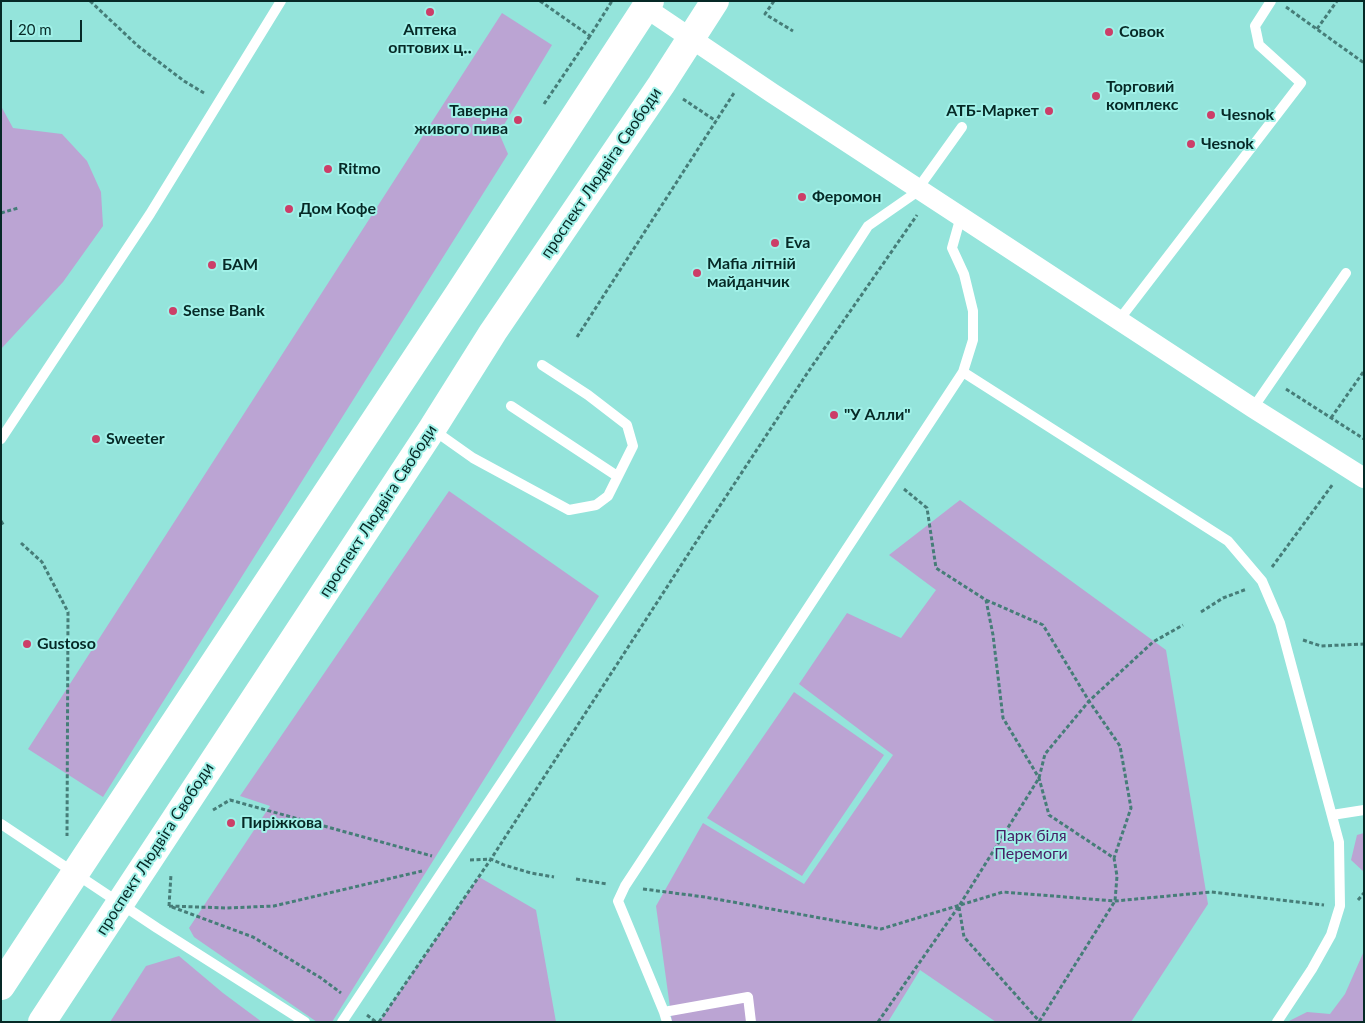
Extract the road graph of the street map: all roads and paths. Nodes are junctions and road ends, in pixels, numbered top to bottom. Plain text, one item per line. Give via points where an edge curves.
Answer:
1 (90, 1) edge
2 (281, 1) edge
3 (540, 1) edge
4 (612, 1) edge
5 (715, 1) edge
6 (774, 1) edge
7 (1271, 1) edge
8 (1337, 1) edge
9 (648, 5) edge
10 (1285, 7) dead end
11 (1317, 30) junction
12 (793, 31) dead end
13 (590, 36) junction
14 (690, 38) junction
15 (1364, 63) edge
16 (735, 91) dead end
17 (680, 97) dead end
18 (219, 103) junction
19 (544, 104) dead end
20 (716, 120) junction
21 (962, 127) dead end
22 (918, 188) junction
23 (18, 208) dead end
24 (920, 210) dead end
25 (1, 213) edge
26 (961, 216) junction
27 (1346, 274) dead end
28 (1119, 320) junction
29 (577, 338) dead end
30 (542, 365) dead end
31 (1364, 371) edge
32 (963, 372) junction
33 (1272, 381) junction
34 (511, 406) dead end
35 (1254, 408) junction
36 (1331, 418) junction
37 (432, 430) junction
38 (1, 439) edge
39 (1364, 439) edge
40 (617, 476) junction
41 (1364, 478) edge
42 (893, 480) junction
43 (1334, 483) dead end
44 (1, 522) edge
45 (4, 526) dead end
46 (21, 543) dead end
47 (1262, 581) junction
48 (986, 600) junction
49 (1201, 612) dead end
50 (1183, 625) dead end
51 (1088, 702) junction
52 (1039, 778) junction
53 (230, 800) dead end
54 (1364, 810) edge
55 (1332, 815) junction
56 (1, 824) edge
57 (67, 836) dead end
58 (1114, 858) junction
59 (491, 859) junction
60 (448, 860) junction
61 (75, 873) junction
62 (554, 877) dead end
63 (576, 879) dead end
64 (625, 886) junction
65 (1364, 893) edge
66 (1115, 901) junction
67 (120, 903) junction
68 (959, 906) junction
69 (1340, 906) junction
70 (1, 986) edge
71 (354, 1003) junction
72 (666, 1017) edge
73 (1039, 1021) edge
74 (42, 1022) edge
75 (305, 1022) edge
76 (342, 1022) edge
77 (378, 1022) edge
78 (752, 1022) edge
79 (878, 1022) edge
80 (1277, 1022) edge

1 - 18 path via 138,46
2 - 18 lane
3 - 13 path
4 - 13 path
5 - 14 main road, проспект Людвіга Свободи
6 - 12 path via 765,14
7 - 28 lane via 1255,26 1259,45 1301,83
8 - 11 path
9 - 14 street
9 - 61 main road
10 - 11 path
11 - 15 path
13 - 19 path
14 - 22 street
14 - 37 main road, проспект Людвіга Свободи via 493,332
16 - 20 path
17 - 20 path
18 - 38 lane via 150,214
20 - 29 path
21 - 22 lane
22 - 26 street
22 - 60 lane via 868,226 676,521
23 - 25 path
24 - 59 path via 775,421
26 - 28 street
26 - 32 lane via 952,248 964,274 973,312 973,340
27 - 33 lane
28 - 35 street
30 - 40 lane via 627,425 632,446
31 - 36 path
32 - 42 lane
32 - 47 lane via 1228,540
33 - 35 lane
33 - 36 path
34 - 40 lane
35 - 41 street
36 - 39 path
37 - 40 lane via 472,458 570,510 596,505 608,496
37 - 67 main road, проспект Людвіга Свободи
42 - 48 path via 927,508 936,568
42 - 64 lane
43 - 47 path
44 - 45 path
46 - 57 path via 42,562 68,612
47 - 49 path via 1223,598
47 - 55 lane via 1280,623
48 - 51 path via 1043,625
48 - 52 path via 1003,718
50 - 51 path via 1153,642
51 - 52 path via 1045,754
51 - 58 path via 1120,746 1131,808
52 - 58 path via 1049,815
52 - 68 path
53 - 60 path
54 - 55 lane
55 - 69 lane via 1339,842
56 - 61 lane
58 - 66 path via 1117,876
59 - 60 path
59 - 62 path
59 - 77 path
60 - 71 lane
60 - 71 path via 413,874 274,906 169,906 253,937 321,978
61 - 67 lane
61 - 70 main road
63 - 64 path
64 - 68 path via 881,929
64 - 72 lane via 618,901
65 - 69 path via 1356,902
66 - 68 path via 1003,892
66 - 69 path via 1211,892
66 - 73 path
67 - 74 main road, проспект Людвіга Свободи
67 - 75 lane
68 - 73 path via 964,937
68 - 79 path
69 - 80 lane via 1331,935
71 - 76 lane
71 - 77 path
72 - 78 lane via 748,997

